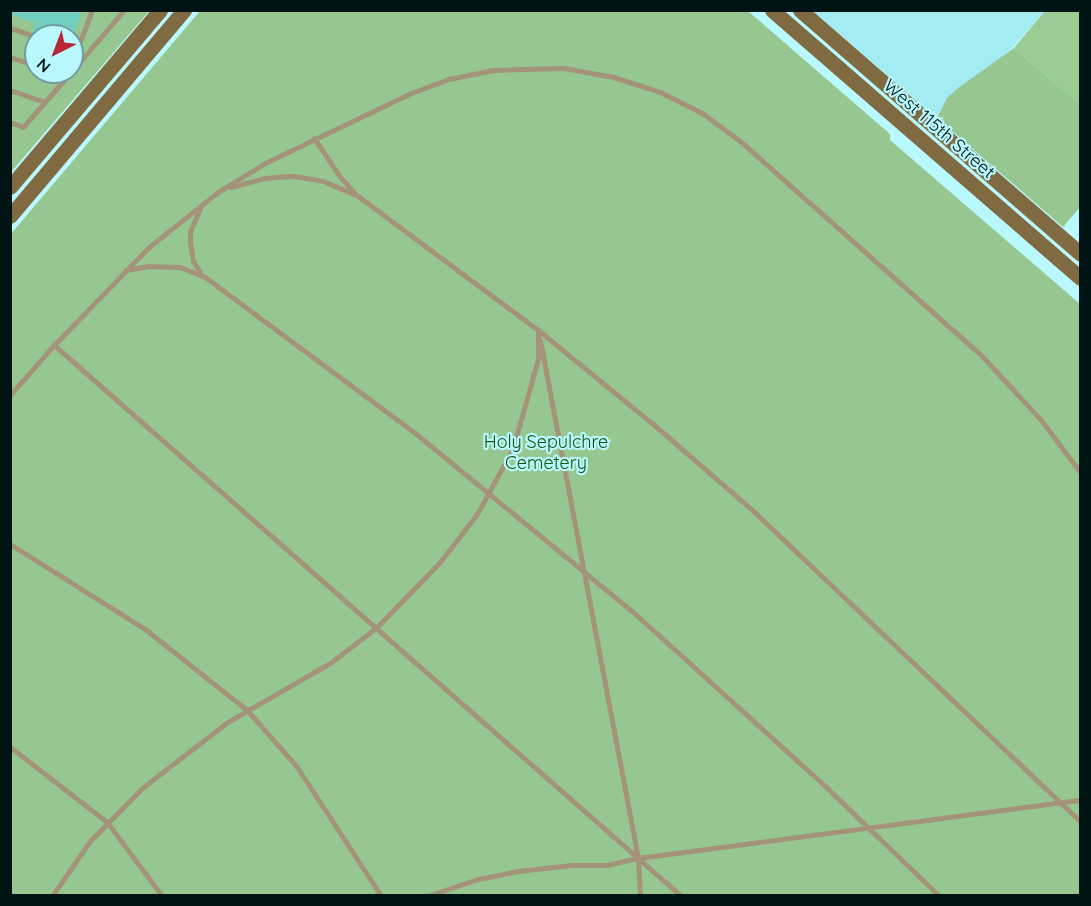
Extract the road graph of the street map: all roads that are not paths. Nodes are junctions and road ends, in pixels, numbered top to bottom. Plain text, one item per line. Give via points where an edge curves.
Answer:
1 (92, 10) edge
2 (124, 10) edge
3 (160, 10) edge
4 (184, 10) edge
5 (772, 10) edge
6 (801, 10) edge
7 (84, 28) edge
8 (84, 57) edge
9 (61, 84) edge
10 (10, 90) edge
11 (45, 102) junction
12 (10, 122) edge
13 (314, 138) junction
14 (10, 187) edge
15 (218, 192) junction
16 (358, 196) junction
17 (203, 203) junction
18 (10, 216) edge
19 (1080, 254) edge
20 (124, 270) junction
21 (206, 277) junction
22 (1080, 278) edge
23 (538, 330) junction
24 (54, 345) junction
25 (10, 395) edge
26 (1080, 472) edge
27 (489, 493) junction
28 (10, 544) edge
29 (584, 570) junction
30 (376, 628) junction
31 (247, 710) junction
32 (10, 747) edge
33 (1080, 800) edge
34 (1060, 803) junction
35 (1080, 821) edge
36 (107, 822) junction
37 (868, 827) junction
38 (638, 858) junction
39 (52, 896) edge
40 (162, 896) edge
41 (381, 896) edge
42 (427, 896) edge
43 (640, 896) edge
44 (681, 896) edge
45 (939, 896) edge

1 - 7 lane
2 - 8 lane
3 - 14 street
4 - 18 street
5 - 22 street, West 115th Street
6 - 19 street, West 115th Street
9 - 11 lane
10 - 11 lane
11 - 12 lane via 23,127
13 - 15 lane
13 - 16 lane
13 - 26 lane via 430,85 469,73 542,67 575,69 660,92 702,113 740,141 936,313 1022,398
15 - 16 lane via 264,178 295,176
15 - 17 lane
16 - 23 lane
17 - 20 lane
17 - 21 lane via 190,242 193,261
20 - 21 lane via 180,267
20 - 24 lane
21 - 27 lane
23 - 27 lane via 538,358 531,389 513,448
23 - 29 lane
23 - 34 lane via 750,508
24 - 25 lane
24 - 30 lane
27 - 29 lane
27 - 30 lane via 440,562
28 - 31 lane via 145,629
29 - 37 lane via 708,678
29 - 38 lane
30 - 31 lane via 330,663
30 - 38 lane
31 - 36 lane via 156,776
31 - 41 lane via 297,767
32 - 36 lane
33 - 34 lane
34 - 35 lane
34 - 37 lane
36 - 39 lane
36 - 40 lane
37 - 38 lane
37 - 45 lane
38 - 42 lane via 607,865 518,871
38 - 43 lane
38 - 44 lane

